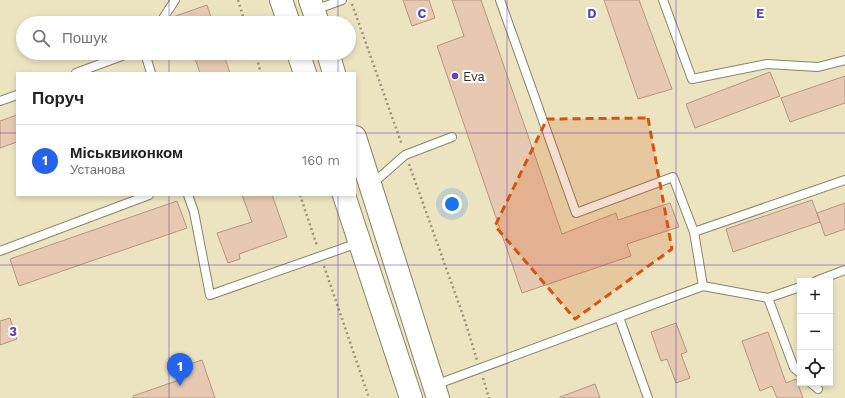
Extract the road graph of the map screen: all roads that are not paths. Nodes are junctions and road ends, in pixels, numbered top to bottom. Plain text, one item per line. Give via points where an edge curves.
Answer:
1 (175, 0) edge
2 (281, 0) edge
3 (342, 0) edge
4 (500, 0) edge
5 (663, 0) edge
6 (165, 16) edge
7 (287, 16) edge
8 (315, 16) edge
9 (111, 60) edge
10 (147, 60) edge
11 (300, 60) edge
12 (330, 60) edge
13 (845, 60) edge
14 (79, 72) edge
15 (151, 72) edge
16 (305, 72) edge
17 (334, 72) edge
18 (16, 95) edge
19 (0, 101) edge
20 (452, 137) dead end
21 (356, 140) edge
22 (845, 180) edge
23 (371, 185) junction
24 (146, 196) edge
25 (188, 196) edge
26 (344, 196) edge
27 (694, 232) junction
28 (387, 235) junction
29 (359, 243) junction
30 (0, 251) edge
31 (845, 270) edge
32 (824, 278) edge
33 (703, 286) junction
34 (797, 288) edge
35 (768, 298) junction
36 (619, 317) junction
37 (797, 370) edge
38 (814, 386) edge
39 (818, 389) dead end
40 (436, 392) edge
41 (411, 398) edge
42 (648, 398) edge

1 - 6 lane
2 - 7 street
3 - 8 lane
4 - 27 lane via 576,213 673,177
5 - 13 lane via 692,79 767,64 818,68
9 - 14 lane
10 - 15 lane
11 - 16 street
12 - 17 street
18 - 19 lane
20 - 23 lane via 406,155
21 - 23 street
22 - 27 lane
23 - 28 street
24 - 30 lane
25 - 29 lane via 194,212 210,295
26 - 29 street
27 - 33 lane
28 - 29 street
28 - 40 street
29 - 41 street
31 - 32 lane
33 - 35 lane
33 - 36 lane
34 - 35 lane
35 - 37 lane
36 - 40 lane via 480,368
36 - 42 lane
38 - 39 lane

